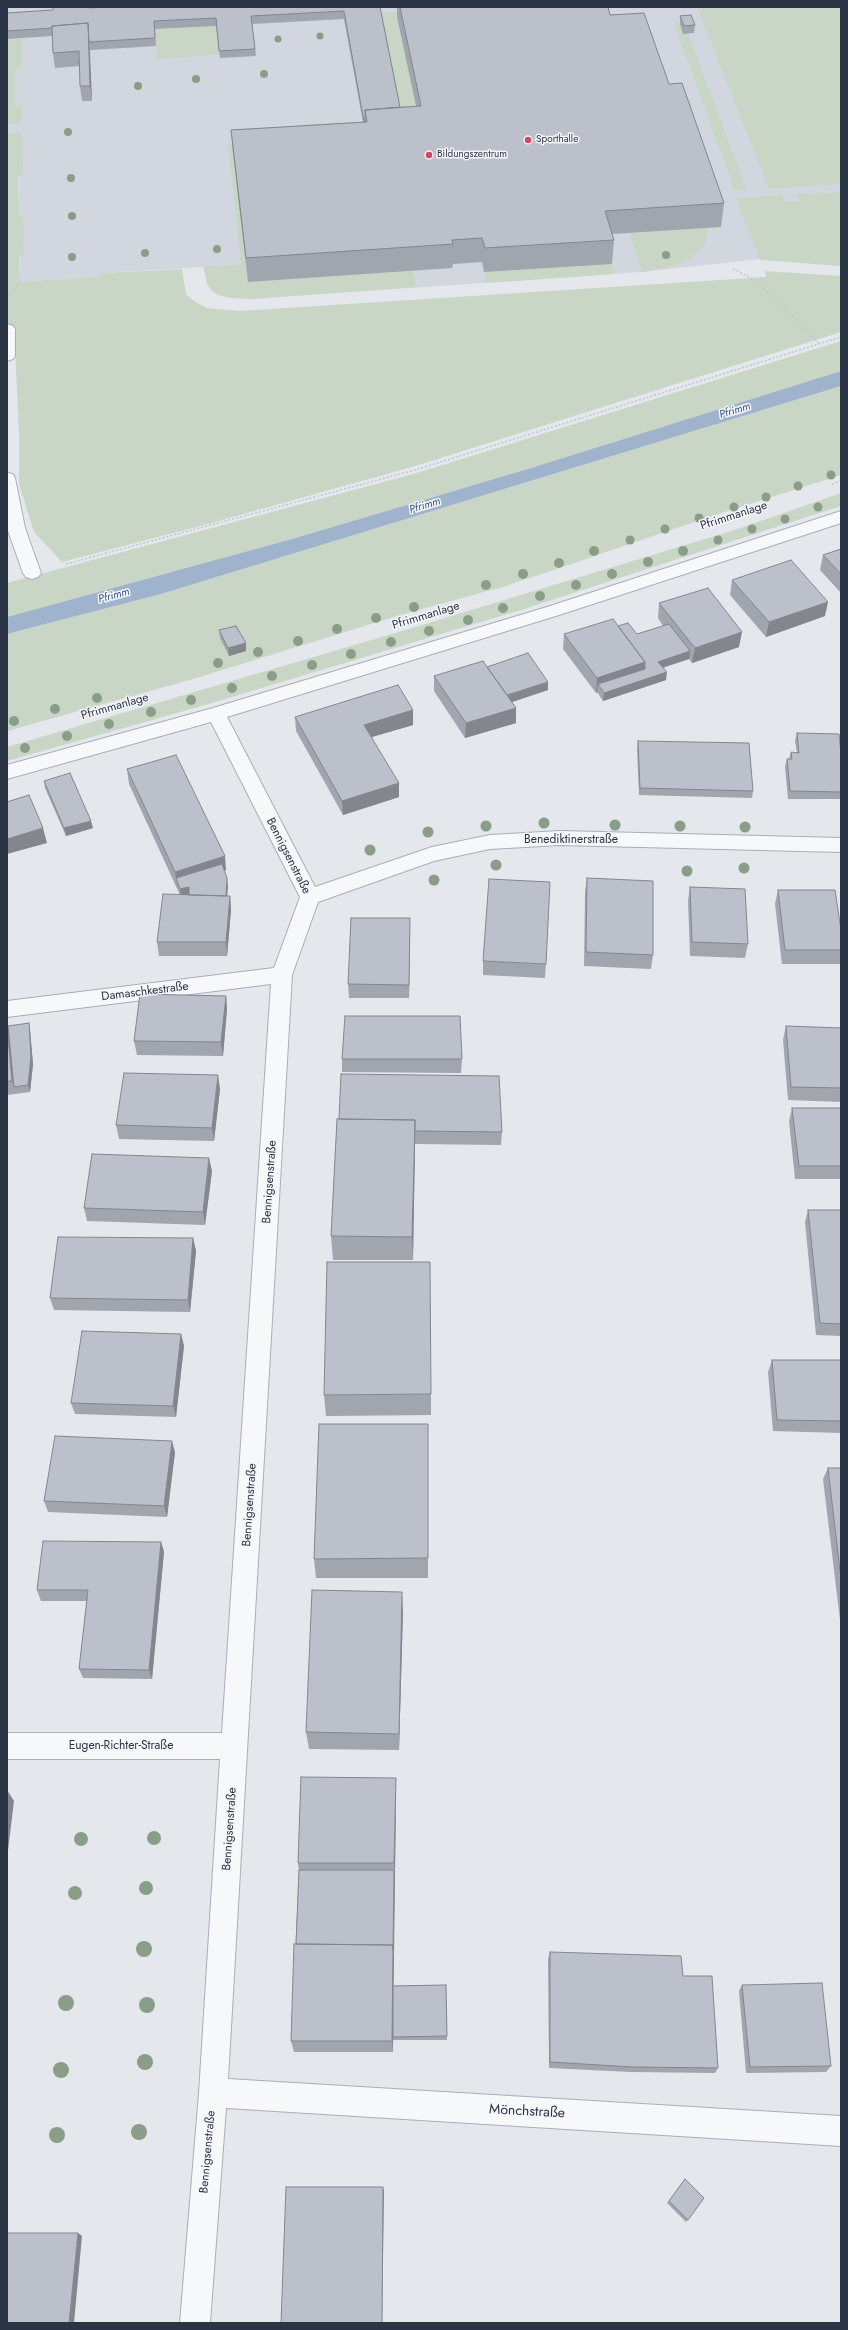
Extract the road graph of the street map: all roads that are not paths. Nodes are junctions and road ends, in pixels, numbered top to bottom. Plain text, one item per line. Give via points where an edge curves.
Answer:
1 (7, 329) edge
2 (7, 356) edge
3 (7, 478) edge
4 (841, 517) edge
5 (32, 573) road end
6 (216, 714) junction
7 (7, 772) edge
8 (841, 845) edge
9 (310, 897) junction
10 (282, 975) junction
11 (7, 1009) edge
12 (7, 1746) edge
13 (235, 1746) junction
14 (213, 2093) junction
15 (841, 2131) edge
16 (194, 2323) edge

1 - 2 street
3 - 5 street via 16,528
4 - 6 street via 554,610
6 - 7 street
6 - 9 street, Bennigsenstraße
8 - 9 street, Benediktinerstraße via 560,838 490,842 432,854
9 - 10 street, Bennigsenstraße
10 - 11 street, Damaschkestraße
10 - 13 street, Bennigsenstraße
12 - 13 street, Eugen-Richter-Straße
13 - 14 street, Bennigsenstraße
14 - 15 street, Mönchstraße
14 - 16 street, Bennigsenstraße

